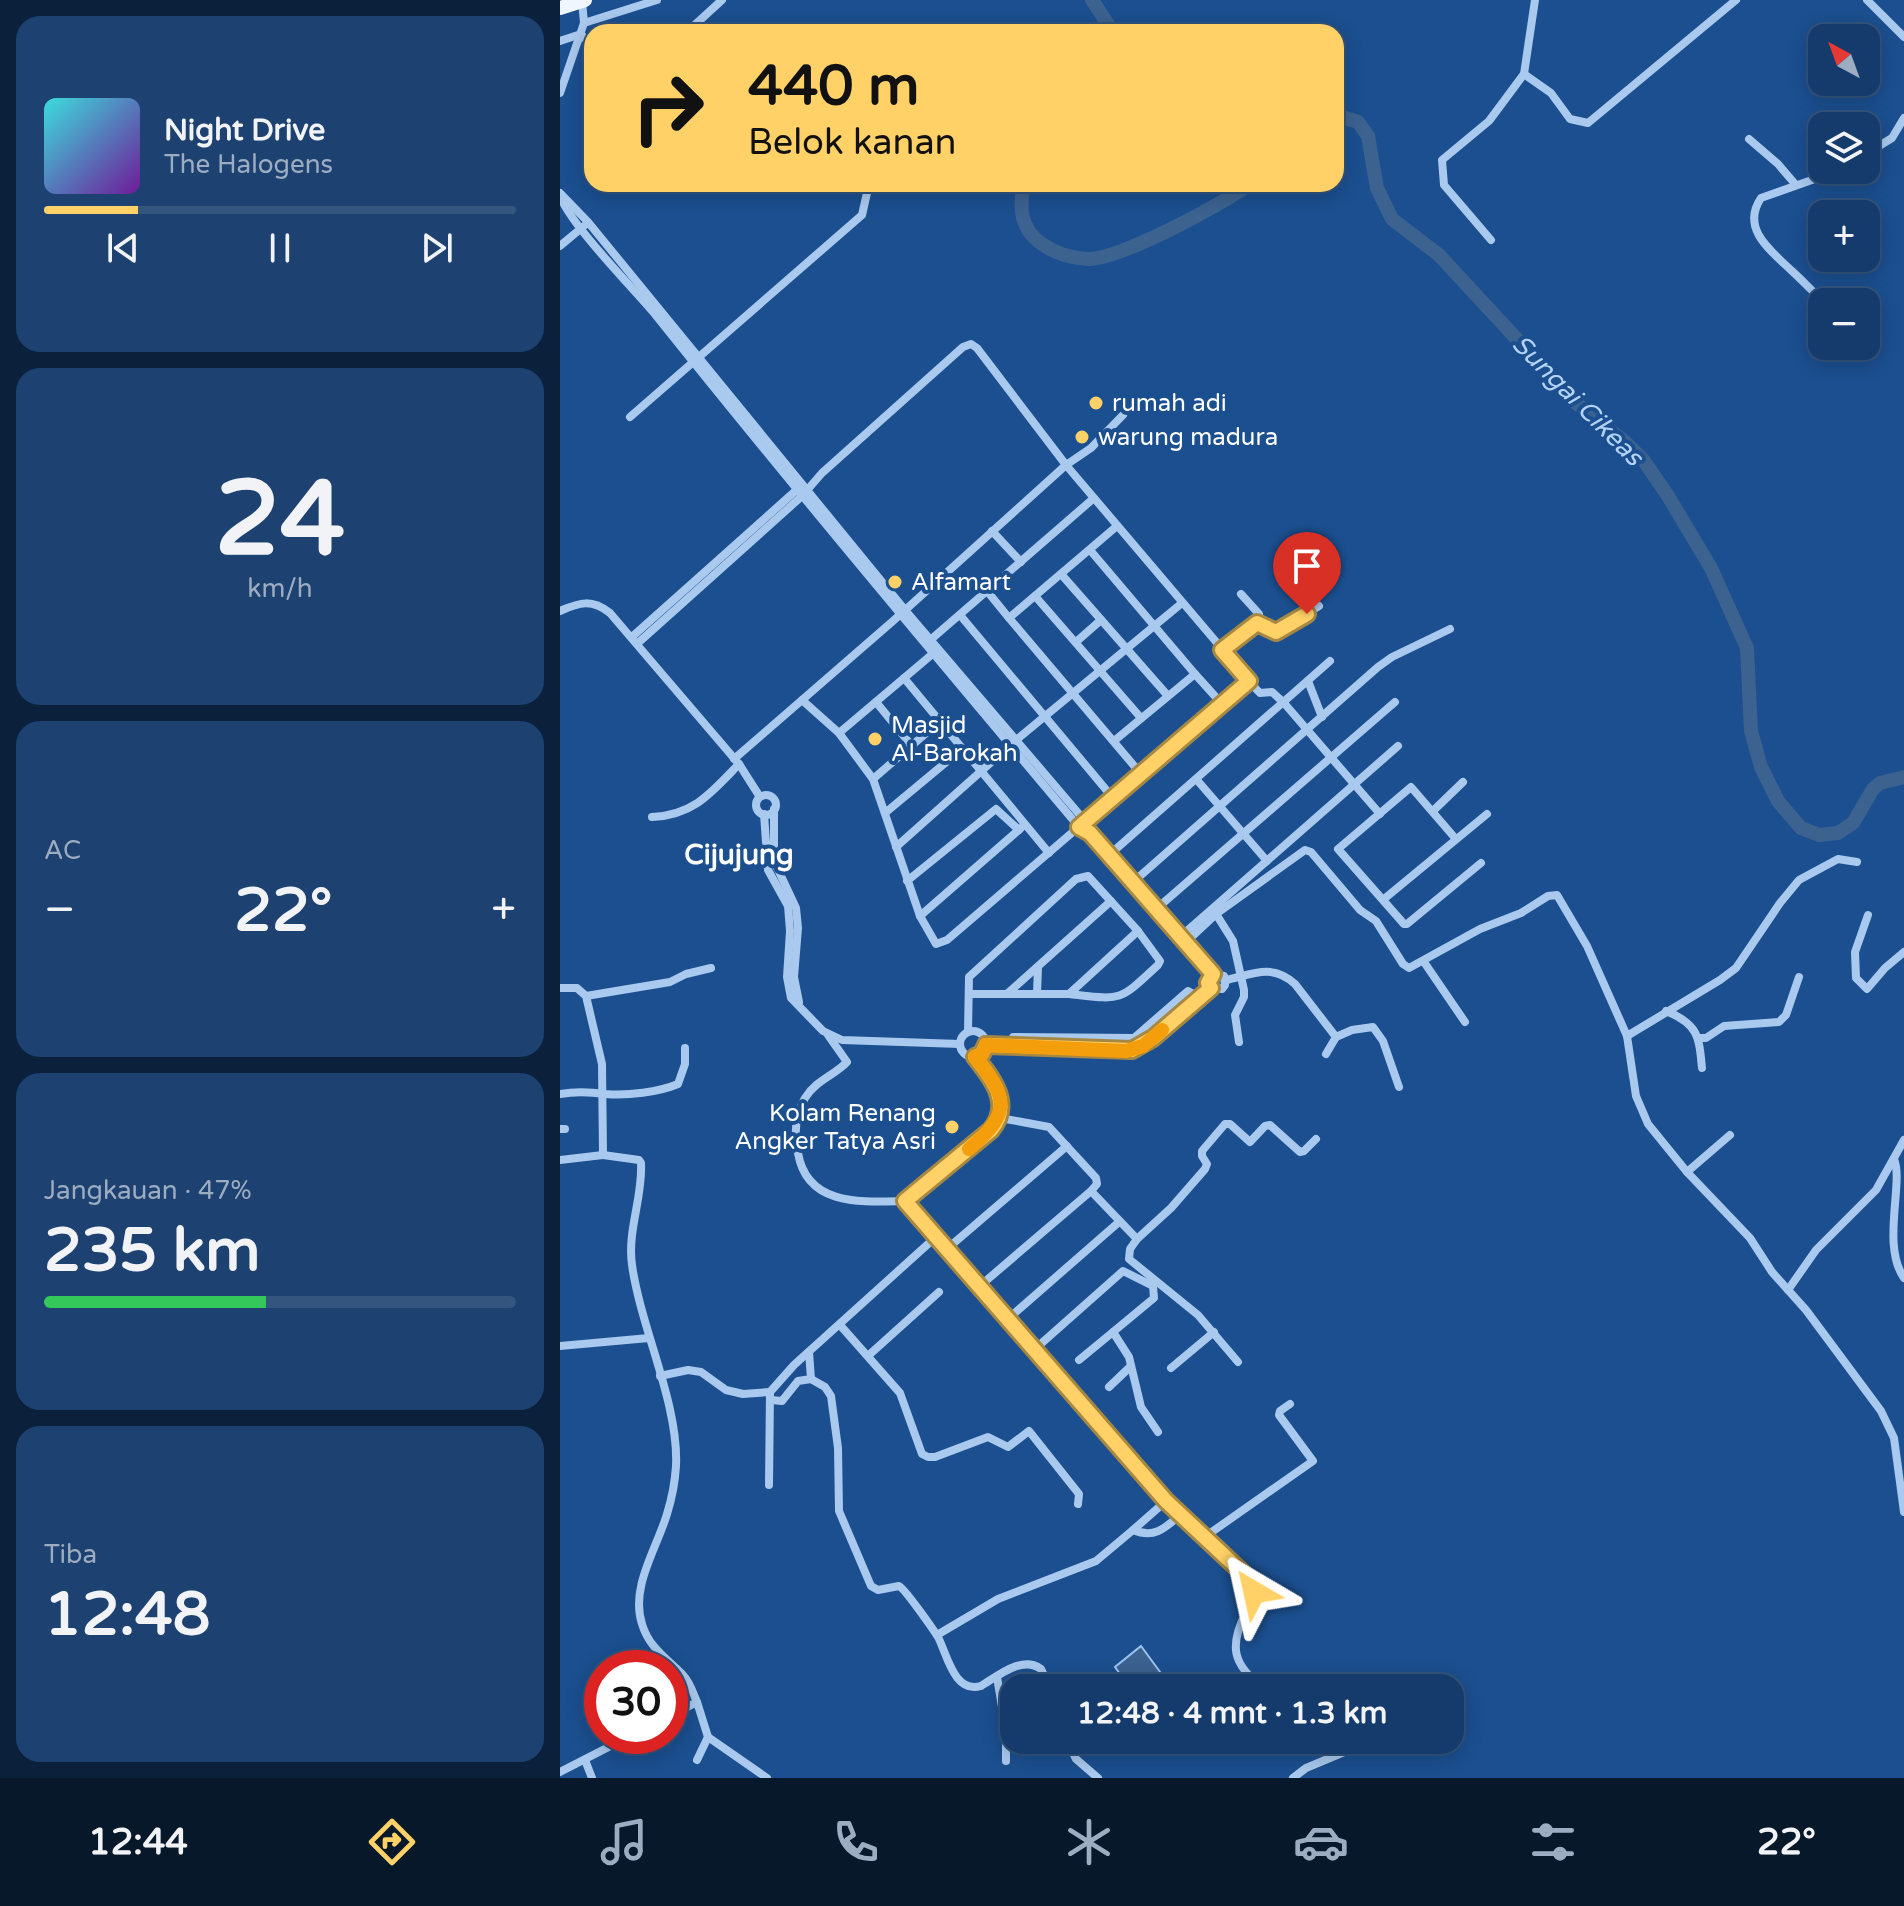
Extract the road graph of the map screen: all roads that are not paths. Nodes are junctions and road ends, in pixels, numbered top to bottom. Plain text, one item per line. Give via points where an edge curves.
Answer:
1 (583, 0) edge
2 (657, 0) edge
3 (722, 0) edge
4 (1535, 0) edge
5 (1736, 0) edge
6 (1867, 0) edge
7 (560, 8) edge
8 (584, 23) junction
9 (696, 24) edge
10 (581, 34) junction
11 (1904, 37) edge
12 (584, 38) edge
13 (560, 41) edge
14 (1524, 74) junction
15 (560, 93) edge
16 (1904, 118) edge
17 (1749, 139) dead end
18 (1880, 145) edge
19 (1808, 181) edge
20 (1796, 185) junction
21 (867, 192) edge
22 (560, 193) edge
23 (585, 225) junction
24 (1491, 240) dead end
25 (560, 246) edge
26 (1809, 288) edge
27 (696, 360) junction
28 (1123, 415) dead end
29 (630, 417) dead end
30 (1066, 465) junction
31 (802, 490) junction
32 (1094, 498) junction
33 (1117, 526) junction
34 (992, 531) junction
35 (1090, 550) junction
36 (1021, 562) junction
37 (1061, 574) junction
38 (987, 591) junction
39 (1241, 594) dead end
40 (1035, 596) junction
41 (1182, 603) junction
42 (1319, 606) dead end
43 (560, 611) edge
44 (902, 613) junction
45 (960, 615) junction
46 (1009, 618) junction
47 (1101, 620) junction
48 (1261, 624) junction
49 (1155, 625) junction
50 (1450, 629) dead end
51 (636, 640) junction
52 (928, 642) junction
53 (1076, 642) junction
54 (1126, 649) junction
55 (1222, 650) junction
56 (936, 652) junction
57 (1330, 661) dead end
58 (1100, 670) junction
59 (1195, 674) junction
60 (904, 678) junction
61 (1249, 681) junction
62 (1308, 681) junction
63 (1073, 693) junction
64 (1168, 696) junction
65 (802, 700) junction
66 (876, 702) junction
67 (1395, 702) dead end
68 (1284, 703) junction
69 (1222, 704) junction
70 (1046, 716) junction
71 (1322, 717) junction
72 (1141, 718) junction
73 (939, 722) junction
74 (1307, 731) junction
75 (839, 733) junction
76 (1114, 741) junction
77 (1012, 744) junction
78 (912, 746) junction
79 (1398, 746) dead end
80 (962, 749) junction
81 (1330, 757) junction
82 (736, 762) junction
83 (982, 773) junction
84 (1141, 774) junction
85 (873, 779) junction
86 (1197, 780) junction
87 (1463, 782) dead end
88 (1354, 785) junction
89 (760, 797) junction
90 (1113, 798) junction
91 (1221, 807) junction
92 (774, 809) junction
93 (1434, 810) junction
94 (885, 813) junction
95 (764, 814) junction
96 (1380, 814) junction
97 (1487, 814) dead end
98 (652, 817) dead end
99 (1082, 824) junction
100 (1022, 828) junction
101 (1245, 833) junction
102 (1455, 838) junction
103 (896, 847) junction
104 (1049, 853) junction
105 (1108, 856) junction
106 (1267, 861) junction
107 (1857, 862) dead end
108 (1481, 863) dead end
109 (907, 881) junction
110 (1132, 883) junction
111 (1384, 899) junction
112 (1111, 901) junction
113 (1155, 910) junction
114 (1216, 914) junction
115 (1868, 915) dead end
116 (920, 916) junction
117 (1138, 931) junction
118 (1182, 940) junction
119 (1904, 952) edge
120 (1424, 962) junction
121 (1038, 967) junction
122 (711, 968) dead end
123 (1213, 974) junction
124 (1242, 977) junction
125 (1799, 977) dead end
126 (1226, 980) junction
127 (560, 988) edge
128 (1211, 988) junction
129 (1008, 993) junction
130 (1037, 993) junction
131 (969, 994) junction
132 (1069, 994) junction
133 (586, 996) junction
134 (1200, 998) junction
135 (800, 1006) junction
136 (1666, 1011) junction
137 (1465, 1022) dead end
138 (1145, 1029) junction
139 (968, 1032) junction
140 (828, 1034) junction
141 (1627, 1036) junction
142 (1054, 1037) junction
143 (1336, 1037) junction
144 (1094, 1038) junction
145 (1153, 1038) junction
146 (1699, 1038) junction
147 (1239, 1042) dead end
148 (960, 1044) junction
149 (986, 1045) junction
150 (1009, 1046) junction
151 (685, 1048) dead end
152 (1054, 1048) junction
153 (1095, 1049) junction
154 (1326, 1054) dead end
155 (975, 1057) junction
156 (1702, 1068) dead end
157 (1399, 1087) dead end
158 (560, 1094) edge
159 (604, 1094) junction
160 (1000, 1118) junction
161 (1730, 1135) dead end
162 (1316, 1139) dead end
163 (1904, 1140) edge
164 (1067, 1146) junction
165 (603, 1155) junction
166 (1894, 1159) junction
167 (560, 1160) edge
168 (1687, 1172) junction
169 (1091, 1191) junction
170 (905, 1201) junction
171 (1119, 1222) junction
172 (938, 1235) junction
173 (1137, 1239) junction
174 (948, 1248) junction
175 (1904, 1278) edge
176 (981, 1285) junction
177 (1788, 1290) junction
178 (939, 1292) dead end
179 (1009, 1318) junction
180 (840, 1325) junction
181 (1113, 1332) junction
182 (1214, 1332) junction
183 (649, 1338) junction
184 (560, 1346) edge
185 (1035, 1349) junction
186 (809, 1352) junction
187 (869, 1355) junction
188 (1079, 1360) dead end
189 (1238, 1362) dead end
190 (1131, 1366) junction
191 (1171, 1368) dead end
192 (660, 1376) junction
193 (811, 1379) junction
194 (1109, 1387) dead end
195 (771, 1396) junction
196 (1290, 1404) dead end
197 (1158, 1432) dead end
198 (769, 1485) dead end
199 (1166, 1501) junction
200 (1078, 1504) dead end
201 (1904, 1512) edge
202 (1181, 1514) junction
203 (1133, 1530) junction
204 (1206, 1536) junction
205 (937, 1635) junction
206 (1002, 1674) edge
207 (1043, 1674) edge
208 (1249, 1674) edge
209 (1000, 1675) edge
210 (997, 1677) junction
211 (697, 1702) junction
212 (688, 1707) edge
213 (708, 1737) junction
214 (596, 1754) edge
215 (1074, 1754) edge
216 (1339, 1754) edge
217 (585, 1760) junction
218 (697, 1760) dead end
219 (1006, 1761) dead end
220 (560, 1772) edge
221 (592, 1778) edge
222 (767, 1778) edge
223 (1098, 1778) edge
224 (1293, 1778) edge

1 - 7 main road
1 - 8 street
2 - 8 street
3 - 9 street
4 - 14 street
5 - 14 street via 1588,123 1570,119 1551,93
6 - 11 street
8 - 10 street
10 - 12 street
10 - 13 street
10 - 15 street
14 - 24 street via 1489,121 1442,160 1444,185
16 - 18 street via 1892,138
17 - 20 street
19 - 20 street
20 - 26 street via 1761,198 1755,209 1756,228 1762,243
21 - 27 street via 862,215
22 - 23 street
23 - 25 street
23 - 27 street
27 - 29 street
27 - 31 street
28 - 30 street
30 - 31 street via 971,344
30 - 32 street
30 - 34 street
31 - 44 street
31 - 51 street
32 - 33 street
32 - 36 street
33 - 35 street
33 - 41 street
34 - 36 street
34 - 44 street
35 - 37 street
35 - 49 street
36 - 38 street
37 - 40 street
37 - 47 street
38 - 45 street
38 - 46 street
39 - 48 street
40 - 46 street
40 - 53 street
41 - 49 street
41 - 55 street
42 - 48 street via 1276,632
43 - 51 street via 594,603
44 - 52 street
44 - 65 street
45 - 52 street
45 - 70 street
46 - 63 street
47 - 53 street
47 - 54 street
48 - 55 street
49 - 54 street
49 - 59 street
50 - 71 street via 1392,657
51 - 82 street
52 - 56 street
53 - 58 street
54 - 58 street
54 - 64 street
55 - 61 street
56 - 60 street
56 - 77 street
57 - 62 street
58 - 63 street
58 - 72 street
59 - 64 street
59 - 69 street
60 - 66 street
60 - 73 street
61 - 68 street via 1258,692 1272,692
61 - 69 street
62 - 68 street
62 - 71 street
63 - 70 street
63 - 76 street
64 - 72 street
65 - 75 street
65 - 82 street
66 - 75 street
66 - 78 street
67 - 81 street
68 - 74 street
68 - 86 street
69 - 84 street
70 - 77 street
70 - 90 street
71 - 74 street
72 - 76 street
73 - 78 street
73 - 80 street
74 - 81 street
74 - 91 street
75 - 85 street
76 - 84 street
77 - 83 street
77 - 99 street
78 - 85 street
79 - 88 street
80 - 83 street
80 - 94 street
81 - 88 street
81 - 101 street
82 - 89 street
82 - 98 street via 694,807
83 - 100 street
83 - 103 street
84 - 90 street
85 - 94 street
86 - 91 street
86 - 105 street
87 - 93 street
88 - 96 street
88 - 106 street
89 - 92 street via 772,797
89 - 95 street via 756,805
90 - 99 street
91 - 101 street
91 - 110 street
92 - 95 street
92 - 135 street via 774,861 798,917 794,985
93 - 96 street via 1411,787
93 - 102 street
94 - 103 street
95 - 135 street via 765,861 788,906 787,985
96 - 111 street via 1335,852
97 - 102 street
99 - 104 street
99 - 105 street
100 - 104 street
100 - 109 street via 996,809
100 - 116 street
101 - 106 street
101 - 113 street
102 - 111 street
103 - 109 street
104 - 116 street via 940,944 932,940
105 - 110 street
106 - 118 street
107 - 136 street via 1838,859 1799,880 1736,968
108 - 111 street via 1407,924
109 - 116 street
110 - 113 street
112 - 117 street
112 - 121 street
112 - 131 street via 1088,876 1076,879 969,977
113 - 118 street
114 - 118 street
114 - 120 street via 1309,850 1360,910 1376,921 1403,964 1409,968
114 - 124 street via 1233,941
115 - 119 street via 1855,952 1856,978 1867,989
117 - 132 street
117 - 132 street via 1158,965 1125,995 1112,999
118 - 123 street
120 - 137 street
120 - 141 street via 1480,929 1557,895 1587,946
121 - 129 street
121 - 130 street
122 - 133 street via 670,982
123 - 126 street via 1221,973
123 - 128 street
124 - 126 street
124 - 143 street via 1262,970 1287,976
124 - 147 street via 1244,997 1235,1015
125 - 146 street via 1779,1022 1724,1026
126 - 128 street via 1222,989
127 - 133 street via 577,988
128 - 134 street
129 - 130 street
129 - 131 street
130 - 132 street
131 - 139 street
133 - 159 street
134 - 138 street via 1188,991
134 - 145 street
135 - 140 street
136 - 141 street
136 - 146 street via 1687,1021
138 - 144 street via 1130,1038
138 - 145 street
139 - 148 street
139 - 149 street via 978,1032
140 - 148 street via 842,1040
140 - 170 street via 847,1062 813,1087 799,1113 796,1142 803,1172 823,1191 843,1200
141 - 168 street via 1643,1116
142 - 144 street
142 - 150 street via 1013,1037
142 - 152 street
143 - 154 street
143 - 157 street via 1373,1027
144 - 153 street
145 - 153 street via 1132,1050
146 - 156 street
148 - 155 street via 963,1053
149 - 150 street
149 - 155 street
150 - 152 street
151 - 159 street via 678,1084
152 - 153 street
155 - 160 street via 995,1082
158 - 159 street via 578,1087
159 - 165 street
160 - 164 street via 1046,1125
160 - 170 street via 981,1140
161 - 168 street
162 - 173 street via 1300,1152 1268,1125 1250,1142 1225,1124 1202,1151 1205,1169
163 - 166 street
164 - 169 street via 1096,1178
164 - 174 street
165 - 167 street
165 - 183 street via 641,1163 631,1262
166 - 175 street via 1900,1168 1895,1250
166 - 177 street via 1868,1200 1816,1250
168 - 177 street via 1750,1238
169 - 171 street
169 - 176 street
170 - 172 street
171 - 173 street
171 - 179 street
172 - 174 street
172 - 180 street
173 - 182 street via 1129,1259
174 - 176 street
176 - 179 street
177 - 201 street via 1890,1426
178 - 187 street
179 - 185 street
180 - 186 street
180 - 187 street
181 - 185 street via 1155,1294 1153,1286 1126,1271
181 - 188 street
181 - 190 street
182 - 189 street
182 - 191 street
183 - 184 street
183 - 192 street
185 - 199 street
186 - 193 street
186 - 195 street
187 - 200 street via 900,1393 922,1454 935,1457 988,1437 1008,1447 1029,1431 1079,1494
190 - 194 street
190 - 197 street via 1141,1407
192 - 195 street via 701,1372 726,1390
192 - 211 street via 676,1469 667,1516 644,1575 641,1622 656,1651 686,1679
193 - 195 street via 798,1381 782,1401
193 - 205 street via 831,1396 839,1511 871,1586 904,1589
195 - 198 street
196 - 204 street via 1279,1415 1313,1461
199 - 202 street
199 - 203 street
202 - 203 street via 1157,1533
202 - 204 street
203 - 205 street via 1096,1561 998,1599
204 - 208 street via 1254,1587 1234,1651
205 - 210 street via 963,1684 975,1688
206 - 207 street via 1019,1665 1035,1665
209 - 210 street
210 - 219 street
211 - 212 street
211 - 213 street
213 - 218 street
213 - 222 street
214 - 217 street
215 - 223 street
216 - 224 street
217 - 220 street
217 - 221 street

